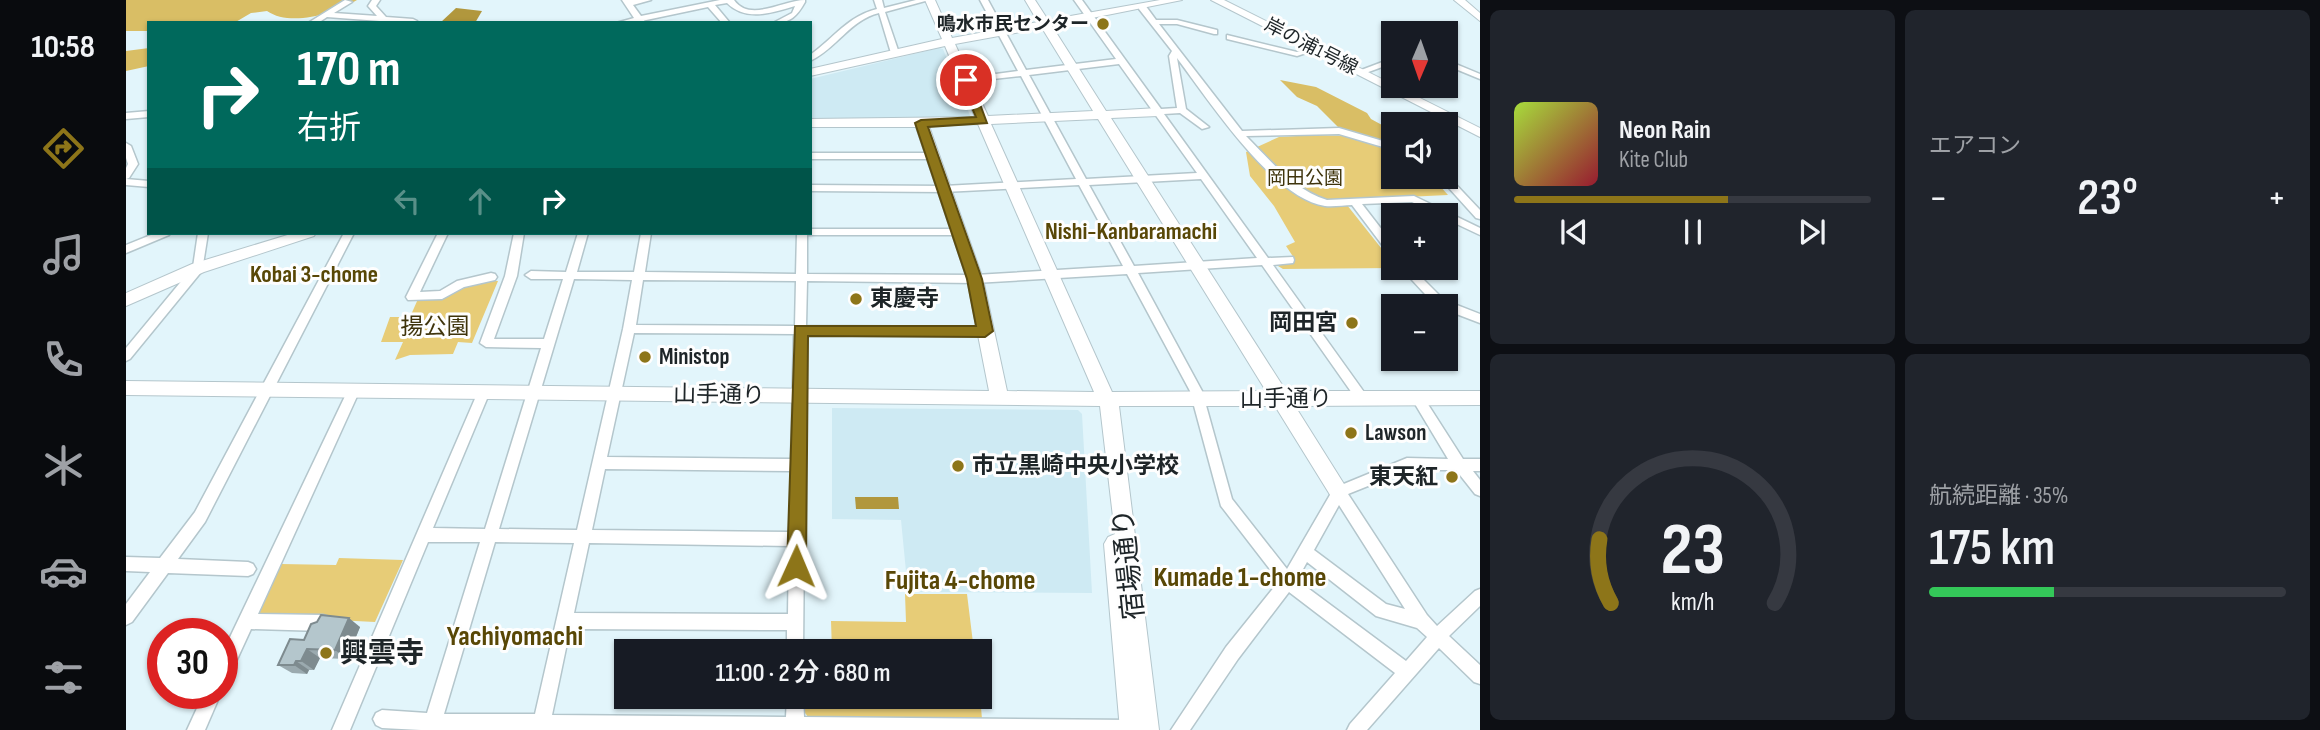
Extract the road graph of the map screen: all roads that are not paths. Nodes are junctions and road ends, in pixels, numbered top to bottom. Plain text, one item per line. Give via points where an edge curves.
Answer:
1 (376, 0) edge
2 (647, 0) edge
3 (729, 0) edge
4 (878, 0) edge
5 (928, 0) edge
6 (984, 0) edge
7 (1030, 0) edge
8 (1078, 0) edge
9 (1177, 0) edge
10 (1216, 0) edge
11 (1459, 0) edge
12 (801, 1) edge
13 (348, 2) dead end
14 (629, 2) edge
15 (710, 4) junction
16 (1142, 7) junction
17 (881, 9) junction
18 (328, 15) junction
19 (1089, 16) junction
20 (382, 17) junction
21 (1480, 18) edge
22 (316, 21) edge
23 (413, 21) edge
24 (640, 21) edge
25 (724, 21) edge
26 (781, 21) edge
27 (1153, 22) junction
28 (1045, 24) junction
29 (1001, 32) junction
30 (1214, 33) dead end
31 (1230, 37) dead end
32 (948, 42) junction
33 (1314, 49) junction
34 (1175, 51) junction
35 (895, 53) junction
36 (812, 58) edge
37 (1122, 61) junction
38 (1381, 64) edge
39 (1072, 67) junction
40 (1458, 67) edge
41 (1362, 71) junction
42 (812, 73) edge
43 (1024, 73) junction
44 (1480, 77) edge
45 (966, 80) junction
46 (1182, 110) junction
47 (1158, 112) junction
48 (147, 114) edge
49 (1101, 114) junction
50 (126, 116) edge
51 (1048, 117) junction
52 (983, 120) junction
53 (812, 123) edge
54 (921, 123) junction
55 (1205, 127) dead end
56 (1480, 133) edge
57 (1239, 134) junction
58 (1381, 143) edge
59 (126, 146) edge
60 (812, 156) edge
61 (932, 156) junction
62 (126, 176) edge
63 (1203, 176) junction
64 (1142, 178) junction
65 (1083, 181) junction
66 (126, 182) edge
67 (147, 184) edge
68 (1011, 186) junction
69 (812, 188) edge
70 (944, 189) junction
71 (1458, 189) edge
72 (1356, 203) junction
73 (1480, 216) edge
74 (812, 232) edge
75 (958, 232) junction
76 (1480, 232) edge
77 (159, 235) edge
78 (203, 235) edge
79 (303, 235) edge
80 (348, 235) edge
81 (442, 235) edge
82 (519, 235) edge
83 (582, 235) edge
84 (646, 235) edge
85 (802, 235) edge
86 (1381, 235) edge
87 (126, 249) edge
88 (1289, 260) dead end
89 (1265, 262) junction
90 (1197, 265) junction
91 (198, 268) junction
92 (1130, 269) junction
93 (1052, 274) junction
94 (531, 275) dead end
95 (491, 277) dead end
96 (571, 277) junction
97 (640, 277) junction
98 (802, 278) junction
99 (975, 279) junction
100 (1418, 280) edge
101 (126, 300) edge
102 (1480, 319) edge
103 (629, 328) junction
104 (800, 330) junction
105 (985, 331) junction
106 (550, 344) junction
107 (126, 356) edge
108 (126, 388) edge
109 (267, 392) junction
110 (353, 392) junction
111 (483, 394) junction
112 (533, 394) junction
113 (613, 394) junction
114 (799, 396) junction
115 (999, 397) junction
116 (1105, 398) junction
117 (1480, 398) edge
118 (1200, 399) junction
119 (1363, 399) junction
120 (1418, 399) junction
121 (1279, 400) junction
122 (599, 463) junction
123 (1458, 464) junction
124 (798, 465) junction
125 (1480, 465) edge
126 (1480, 490) edge
127 (1339, 492) junction
128 (423, 535) junction
129 (489, 535) junction
130 (582, 537) junction
131 (797, 538) junction
132 (1306, 552) junction
133 (126, 564) edge
134 (163, 565) junction
135 (248, 569) dead end
136 (1289, 581) junction
137 (1480, 597) edge
138 (126, 617) edge
139 (246, 621) junction
140 (564, 621) junction
141 (1421, 621) junction
142 (796, 622) junction
143 (323, 623) edge
144 (1438, 637) junction
145 (238, 638) edge
146 (795, 639) edge
147 (1408, 672) junction
148 (1480, 676) edge
149 (206, 709) edge
150 (795, 709) edge
151 (382, 719) dead end
152 (431, 726) edge
153 (540, 726) edge
154 (795, 727) edge
155 (946, 728) edge
156 (1006, 728) edge
157 (196, 730) edge
158 (341, 730) edge
159 (1137, 730) edge
160 (1180, 730) edge
161 (1356, 730) edge

1 - 20 street via 372,6
2 - 14 street
3 - 12 street via 736,10 751,13
3 - 15 street
4 - 17 street
5 - 17 street
5 - 32 street
6 - 29 street
7 - 28 street
8 - 19 street
9 - 16 street
10 - 33 street, 岸の浦1号線
11 - 21 street
12 - 26 street via 795,14
13 - 18 street
14 - 24 street
15 - 24 street
15 - 25 street
16 - 19 street
16 - 27 street
17 - 35 street
17 - 36 street via 852,22
18 - 20 street
18 - 22 street
19 - 28 street
19 - 37 street
20 - 23 street
27 - 30 street via 1177,22
27 - 34 street
28 - 29 street
28 - 39 street
29 - 32 street
29 - 43 street
31 - 33 street via 1297,54
32 - 35 street
32 - 45 street
33 - 41 street, 岸の浦1号線
34 - 46 street
34 - 57 street
35 - 42 street
37 - 39 street
37 - 47 street
38 - 41 street
39 - 43 street
39 - 49 street
40 - 44 street
41 - 56 street, 岸の浦1号線
43 - 45 street
43 - 51 street
45 - 52 street
46 - 47 street
46 - 55 street
47 - 49 street
47 - 63 street
48 - 50 street
49 - 51 street
49 - 64 street
51 - 52 street
51 - 65 street
52 - 54 street
52 - 68 street
53 - 54 street
54 - 61 street
57 - 58 street via 1339,131
57 - 72 street via 1298,192 1326,203
59 - 62 street via 133,164
60 - 61 street
61 - 70 street
63 - 64 street
63 - 89 street
64 - 65 street
64 - 90 street
65 - 68 street
65 - 92 street
66 - 67 street
68 - 70 street
68 - 93 street
69 - 70 street
70 - 75 street
71 - 73 street
72 - 76 street via 1414,199
72 - 86 street
74 - 75 street
75 - 99 street
77 - 87 street
78 - 91 street
79 - 91 street
80 - 109 street
81 - 95 street via 412,297 442,295 461,284
82 - 106 street via 511,274 486,343
83 - 96 street
84 - 97 street
85 - 98 street
88 - 89 street
89 - 90 street
89 - 119 street
90 - 92 street
90 - 121 street
91 - 101 street
91 - 107 street
92 - 93 street
92 - 118 street
93 - 99 street
93 - 116 street
94 - 96 street
96 - 97 street
96 - 106 street
97 - 98 street
97 - 103 street
98 - 99 street
98 - 104 street
99 - 105 street
100 - 102 street via 1440,303
103 - 104 street
103 - 113 street
104 - 105 street
104 - 114 street
105 - 115 street
106 - 112 street
108 - 109 street, 山手通り
109 - 110 street, 山手通り
109 - 134 street via 200,517
110 - 111 street, 山手通り
110 - 139 street
111 - 112 street, 山手通り
111 - 128 street
112 - 113 street, 山手通り
112 - 129 street
113 - 114 street, 山手通り
113 - 122 street
114 - 115 street, 山手通り
114 - 124 street
115 - 116 street, 山手通り
116 - 118 street, 山手通り
116 - 159 street, 宿場通り
117 - 120 street, 山手通り
118 - 121 street, 山手通り
118 - 136 street via 1226,502
119 - 120 street, 山手通り
119 - 121 street, 山手通り
120 - 123 street
121 - 127 street
122 - 124 street
122 - 130 street
123 - 125 street
123 - 126 street
123 - 127 street via 1407,464
124 - 131 street
127 - 132 street
127 - 141 street
128 - 129 street
128 - 158 street
129 - 130 street
129 - 152 street
130 - 131 street
130 - 140 street
131 - 142 street
132 - 136 street
132 - 141 street via 1382,611
133 - 134 street
134 - 135 street
134 - 138 street
136 - 147 street
136 - 160 street
137 - 144 street
139 - 143 street
139 - 145 street
140 - 142 street
140 - 153 street
141 - 144 street
142 - 146 street
144 - 147 street
144 - 148 street
147 - 161 street
149 - 157 street
150 - 154 street
151 - 152 street
152 - 153 street
153 - 154 street
154 - 155 street
155 - 156 street
156 - 159 street

